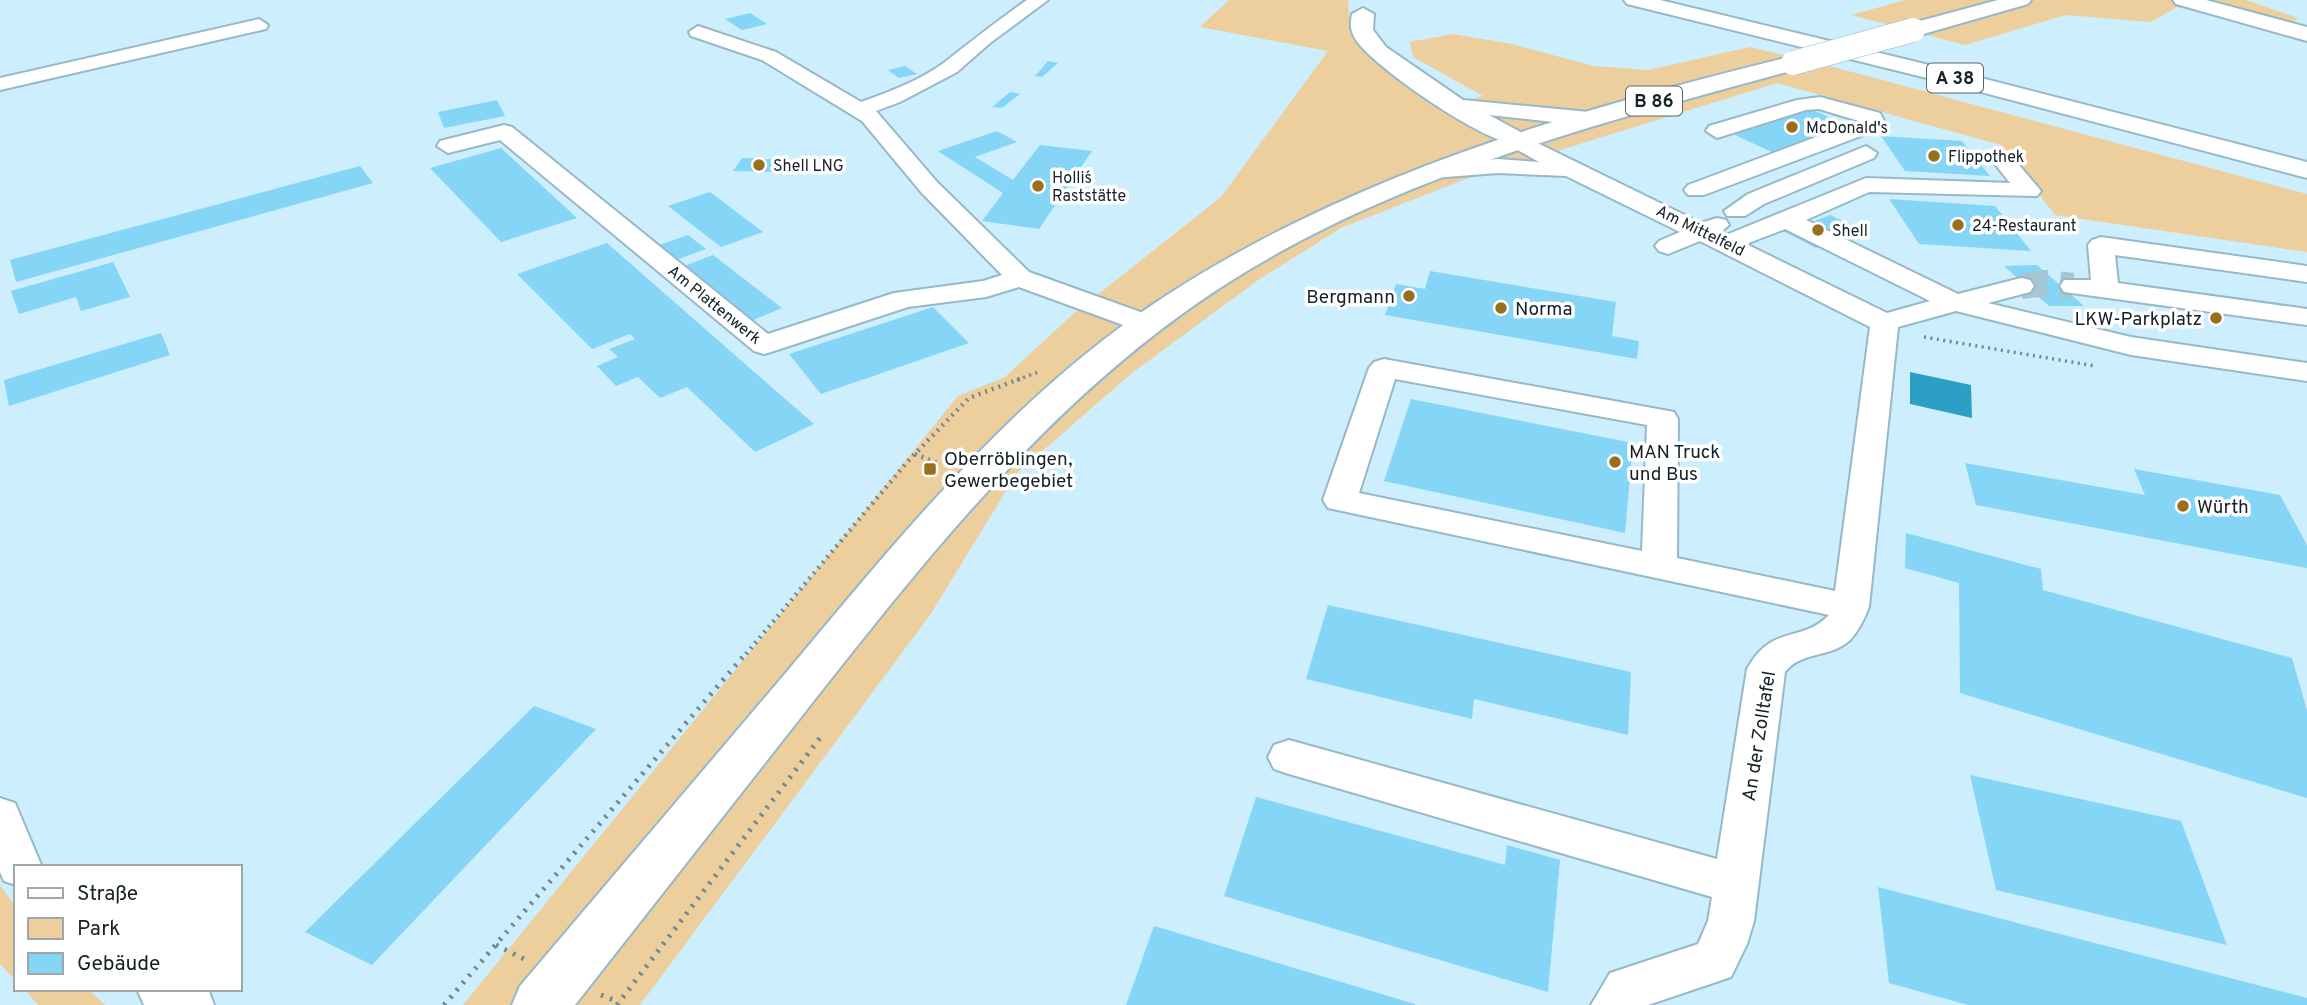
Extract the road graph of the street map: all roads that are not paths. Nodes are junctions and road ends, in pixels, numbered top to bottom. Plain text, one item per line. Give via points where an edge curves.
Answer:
1 (1039, 0) edge
2 (1634, 0) edge
3 (1685, 0) edge
4 (2021, 0) edge
5 (2183, 0) edge
6 (1366, 6) edge
7 (259, 25) dead end
8 (698, 32) dead end
9 (2307, 34) edge
10 (0, 84) edge
11 (1456, 104) junction
12 (861, 109) junction
13 (1589, 119) junction
14 (1717, 131) dead end
15 (1517, 140) junction
16 (448, 146) dead end
17 (1866, 153) dead end
18 (2307, 155) edge
19 (2006, 164) dead end
20 (2307, 170) edge
21 (1433, 171) junction
22 (1573, 171) junction
23 (1735, 211) junction
24 (1786, 220) junction
25 (1716, 238) junction
26 (1668, 246) dead end
27 (1844, 247) junction
28 (1780, 270) junction
29 (1074, 273) dead end
30 (2307, 274) edge
31 (1020, 278) junction
32 (2021, 286) tunnel mouth
33 (2073, 286) tunnel mouth
34 (2105, 289) junction
35 (1055, 292) junction
36 (1955, 303) junction
37 (2307, 317) edge
38 (1883, 323) junction
39 (1147, 324) junction
40 (2131, 346) junction
41 (2307, 373) edge
42 (1659, 567) junction
43 (1851, 607) junction
44 (1289, 757) dead end
45 (0, 816) edge
46 (19, 865) edge
47 (1736, 886) junction
48 (165, 991) edge
49 (190, 1005) edge
50 (540, 1005) edge
51 (1615, 1005) edge

1 - 12 street via 950,68
2 - 20 main road, A 38
3 - 18 main road, A 38
4 - 13 main road, B 86, bridge
5 - 9 main road
6 - 11 main road via 1361,28 1373,47
7 - 10 street
8 - 12 street via 769,56
11 - 13 main road
11 - 15 main road
12 - 31 street via 890,136 929,187
13 - 15 main road, B 86
14 - 23 street via 1812,104 1872,118 1874,124 1696,190
15 - 21 main road
15 - 22 street, Am Mittelfeld
16 - 31 street, Am Plattenwerk via 504,132 764,345 904,299 986,289
17 - 23 street
19 - 24 street via 2028,191 1866,185
21 - 22 street via 1498,166
21 - 39 main road via 1312,224 1240,262
22 - 25 street, Am Mittelfeld
23 - 25 street
24 - 25 street
24 - 27 street
25 - 26 street
25 - 28 street, Am Mittelfeld
27 - 28 street
27 - 36 street
28 - 38 street, Am Mittelfeld
29 - 35 street
30 - 34 street via 2101,245
31 - 35 street
32 - 36 street
33 - 34 street
34 - 37 street
34 - 40 street
35 - 39 street
36 - 38 street
36 - 40 street
38 - 43 street, An der Zolltafel via 1876,423
39 - 50 main road via 1060,393 968,485
40 - 41 street
42 - 42 street via 1663,419 1384,368 1340,500
42 - 43 street
43 - 47 street, An der Zolltafel via 1846,624 1836,635 1790,646 1774,656 1766,669
44 - 47 street via 1690,869
45 - 46 street
47 - 51 street, An der Zolltafel via 1731,921 1714,961 1627,989
48 - 49 street

